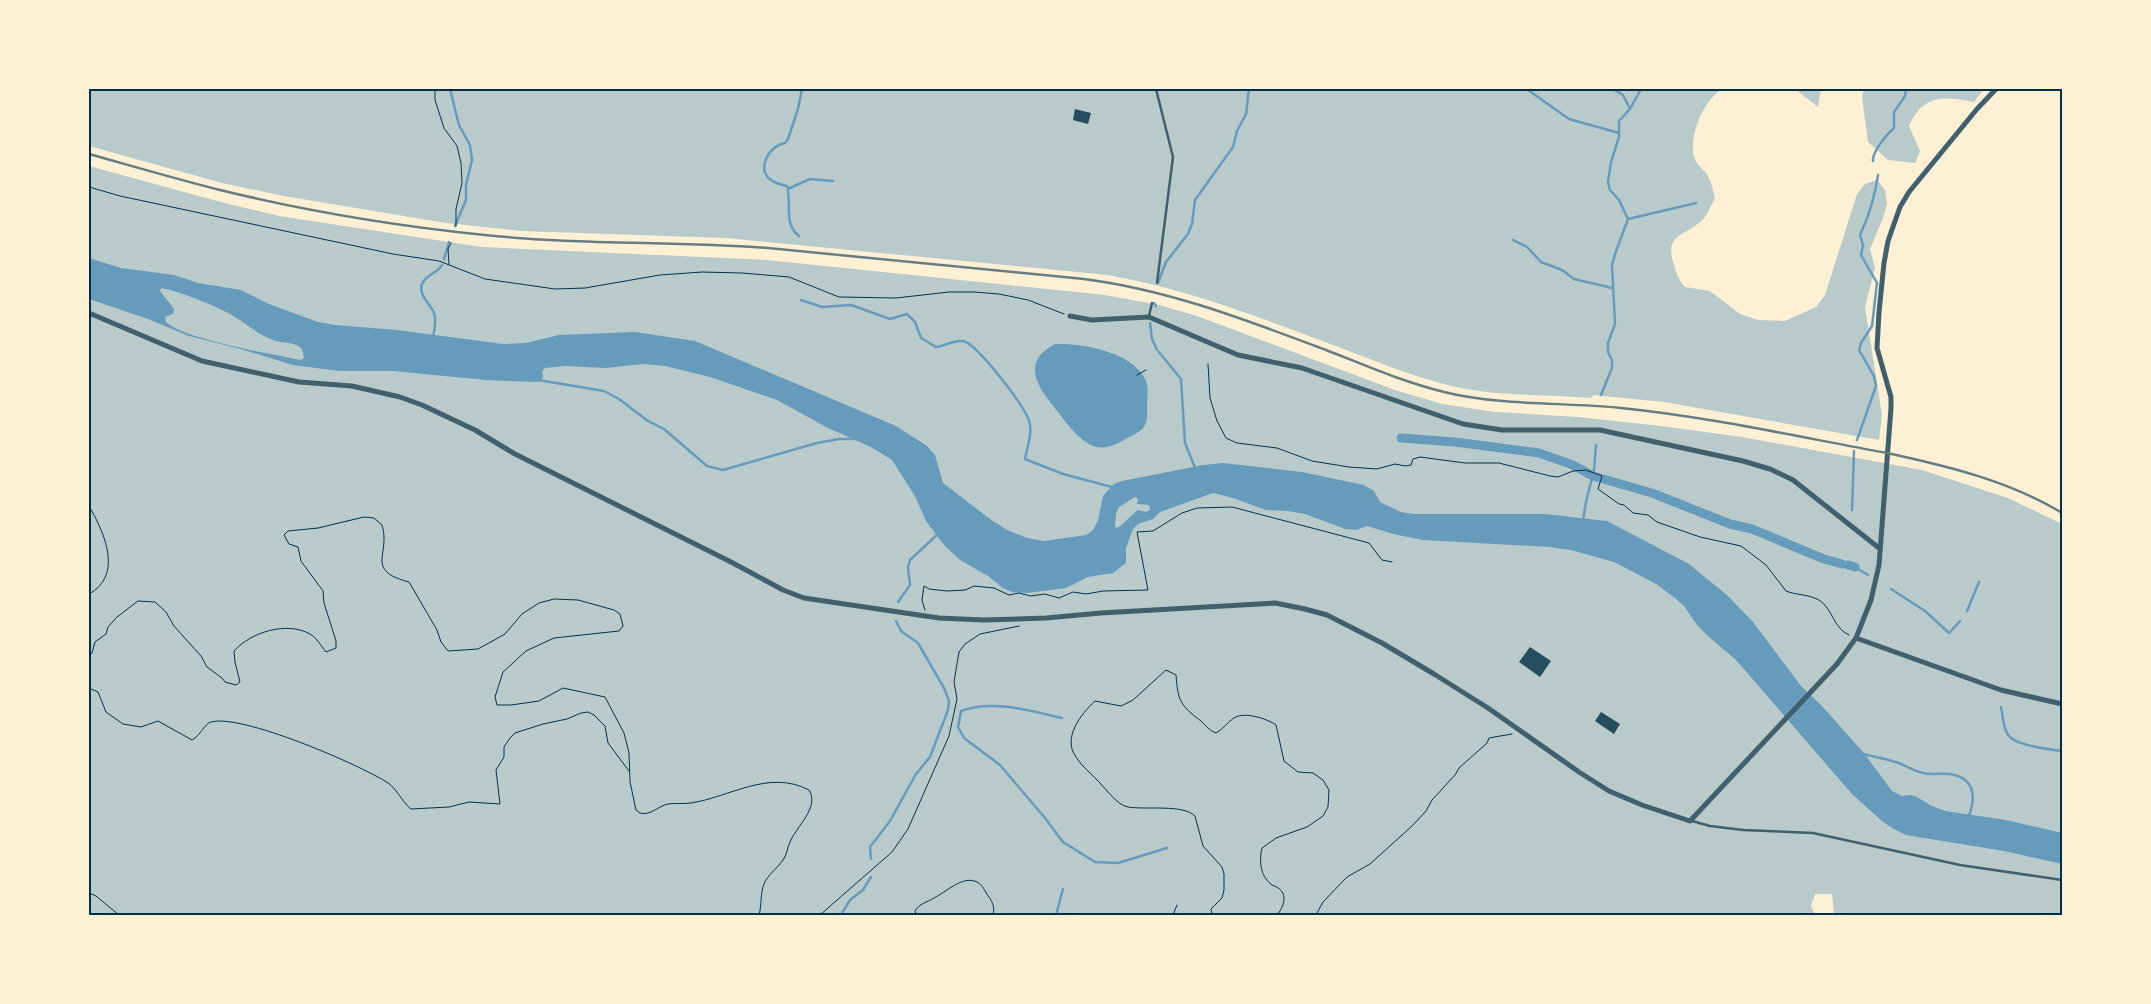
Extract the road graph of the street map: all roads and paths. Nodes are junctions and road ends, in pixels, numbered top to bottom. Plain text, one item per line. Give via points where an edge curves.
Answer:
1 (435, 89) edge
2 (1156, 89) edge
3 (1996, 89) edge
4 (89, 187) edge
5 (456, 226) dead end
6 (451, 242) dead end
7 (449, 264) junction
8 (1157, 283) dead end
9 (1152, 303) dead end
10 (89, 313) edge
11 (1070, 316) joint
12 (1149, 317) junction
13 (1208, 364) dead end
14 (1146, 370) dead end
15 (1137, 375) dead end
16 (89, 506) edge
17 (1879, 548) junction
18 (1392, 562) dead end
19 (89, 594) edge
20 (925, 610) dead end
21 (1022, 625) dead end
22 (1856, 638) junction
23 (89, 656) edge
24 (89, 688) edge
25 (2062, 704) edge
26 (1510, 732) dead end
27 (629, 772) junction
28 (1690, 821) junction
29 (2062, 880) edge
30 (89, 893) edge
31 (1177, 905) dead end
32 (119, 915) edge
33 (759, 915) edge
34 (820, 915) edge
35 (916, 915) edge
36 (993, 915) edge
37 (1173, 915) edge
38 (1212, 915) edge
39 (1277, 915) edge
40 (1316, 915) edge

1 - 5 path via 444,128 457,146 461,163 462,183
2 - 8 lane via 1173,157
3 - 17 street via 1910,192 1900,207 1888,241 1877,336 1879,359 1891,397
4 - 7 path
6 - 7 path
7 - 11 path via 486,279 555,289 585,288 660,275 742,273 789,277 839,297 896,298 950,292 998,294 1028,300
9 - 12 lane
10 - 28 street via 202,361 298,382 352,386 422,405 782,590 804,598 930,617 984,620 1274,603 1305,609 1382,643 1434,674 1609,791
11 - 12 street via 1092,320
12 - 17 street via 1238,355 1302,368 1463,424 1502,430 1600,430 1770,469 1810,491
13 - 22 path via 1208,385 1216,421 1226,438 1348,467 1409,466 1413,459 1420,457 1465,463 1499,463 1558,477 1573,471 1591,471 1602,476 1598,489 1633,513 1648,515 1657,522 1745,549 1772,571 1781,587 1819,600 1842,632
14 - 15 path
16 - 19 path via 106,542 110,561 97,590
17 - 22 street via 1876,583
18 - 20 path via 1382,560 1369,543 1232,507 1197,508 1182,513 1153,531 1137,532 1148,590 1073,592 1059,598 1045,594 1009,595 994,588 974,586 947,591 924,586 922,600
21 - 34 path via 980,634 959,652 954,682 957,699 949,736 908,829 892,852
22 - 25 street via 2001,690
22 - 28 street via 1815,688
23 - 27 path via 95,642 106,634 117,617 144,600 155,602 166,612 207,667 230,685 236,686 240,682 234,651 257,634 292,628 311,634 326,652 332,651 336,648 336,640 323,591 302,561 298,547 289,544 284,535 288,531 374,518 384,532 381,559 384,569 396,579 409,582 448,651 478,649 505,634 522,614 539,603 554,599 590,603 620,614 623,626 619,631 554,638 526,651 503,672 494,697 497,704 511,705 539,700 563,688 605,697 624,734
24 - 27 path via 98,692 106,712 123,724 141,727 158,720 192,740 200,736 207,723 212,721 234,722 269,731 389,784 411,809 449,807 469,802 500,804 496,770 510,738 516,733 580,713 594,715 605,726 608,742
26 - 40 path via 1513,735 1488,738 1487,743 1459,768 1432,800 1426,812 1370,864 1348,877 1323,902
27 - 33 path via 636,810 644,815 666,804 691,803 771,782 791,782 809,790 812,800 809,809 790,842 786,857 768,876
28 - 29 lane via 1727,828 1813,833 1960,865
30 - 32 path
31 - 37 path
35 - 36 path via 919,905 966,881 976,882 984,888 993,901
38 - 39 path via 1210,909 1222,898 1224,890 1222,867 1203,846 1195,816 1191,812 1172,809 1126,807 1111,796 1074,755 1071,743 1074,729 1095,701 1120,706 1133,700 1166,670 1176,675 1182,705 1209,730 1216,733 1242,715 1268,718 1276,725 1284,761 1298,772 1313,773 1329,790 1328,807 1322,816 1306,828 1276,838 1262,848 1261,870 1270,884 1284,894 1284,902

